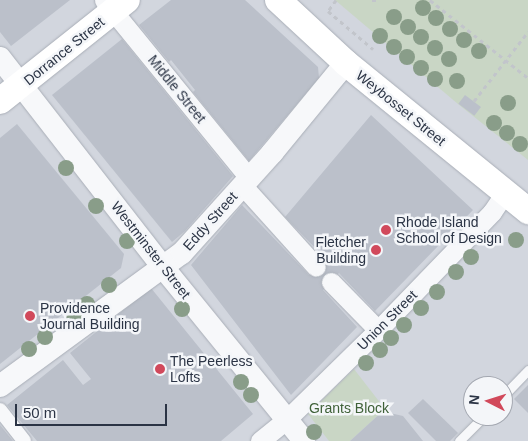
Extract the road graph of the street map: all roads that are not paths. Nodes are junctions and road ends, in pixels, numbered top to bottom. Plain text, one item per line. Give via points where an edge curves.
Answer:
1 (278, 0) edge
2 (115, 4) edge
3 (0, 58) edge
4 (346, 63) junction
5 (22, 84) junction
6 (0, 101) edge
7 (246, 182) junction
8 (506, 192) junction
9 (528, 211) edge
10 (162, 266) junction
11 (316, 267) dead end
12 (331, 282) dead end
13 (378, 330) junction
14 (528, 370) edge
15 (0, 386) edge
16 (513, 386) edge
17 (0, 410) edge
18 (286, 420) junction
19 (474, 426) edge
20 (24, 441) edge
21 (260, 441) edge
22 (304, 441) edge
23 (459, 441) edge

1 - 4 main road, Weybosset Street
2 - 5 main road, Dorrance Street
2 - 7 street, Middle Street
3 - 5 street, Westminster Street
4 - 7 street, Eddy Street
4 - 8 main road, Weybosset Street
5 - 6 main road, Dorrance Street
5 - 10 street, Westminster Street
7 - 10 street, Eddy Street via 182,253
7 - 11 street, Middle Street
8 - 9 main road, Weybosset Street
8 - 13 street, Union Street via 492,212
10 - 15 street, Eddy Street
10 - 18 street, Westminster Street
12 - 13 street
13 - 18 street, Union Street
14 - 16 lane
17 - 20 street
18 - 21 street, Union Street
18 - 22 street, Westminster Street
19 - 23 lane

